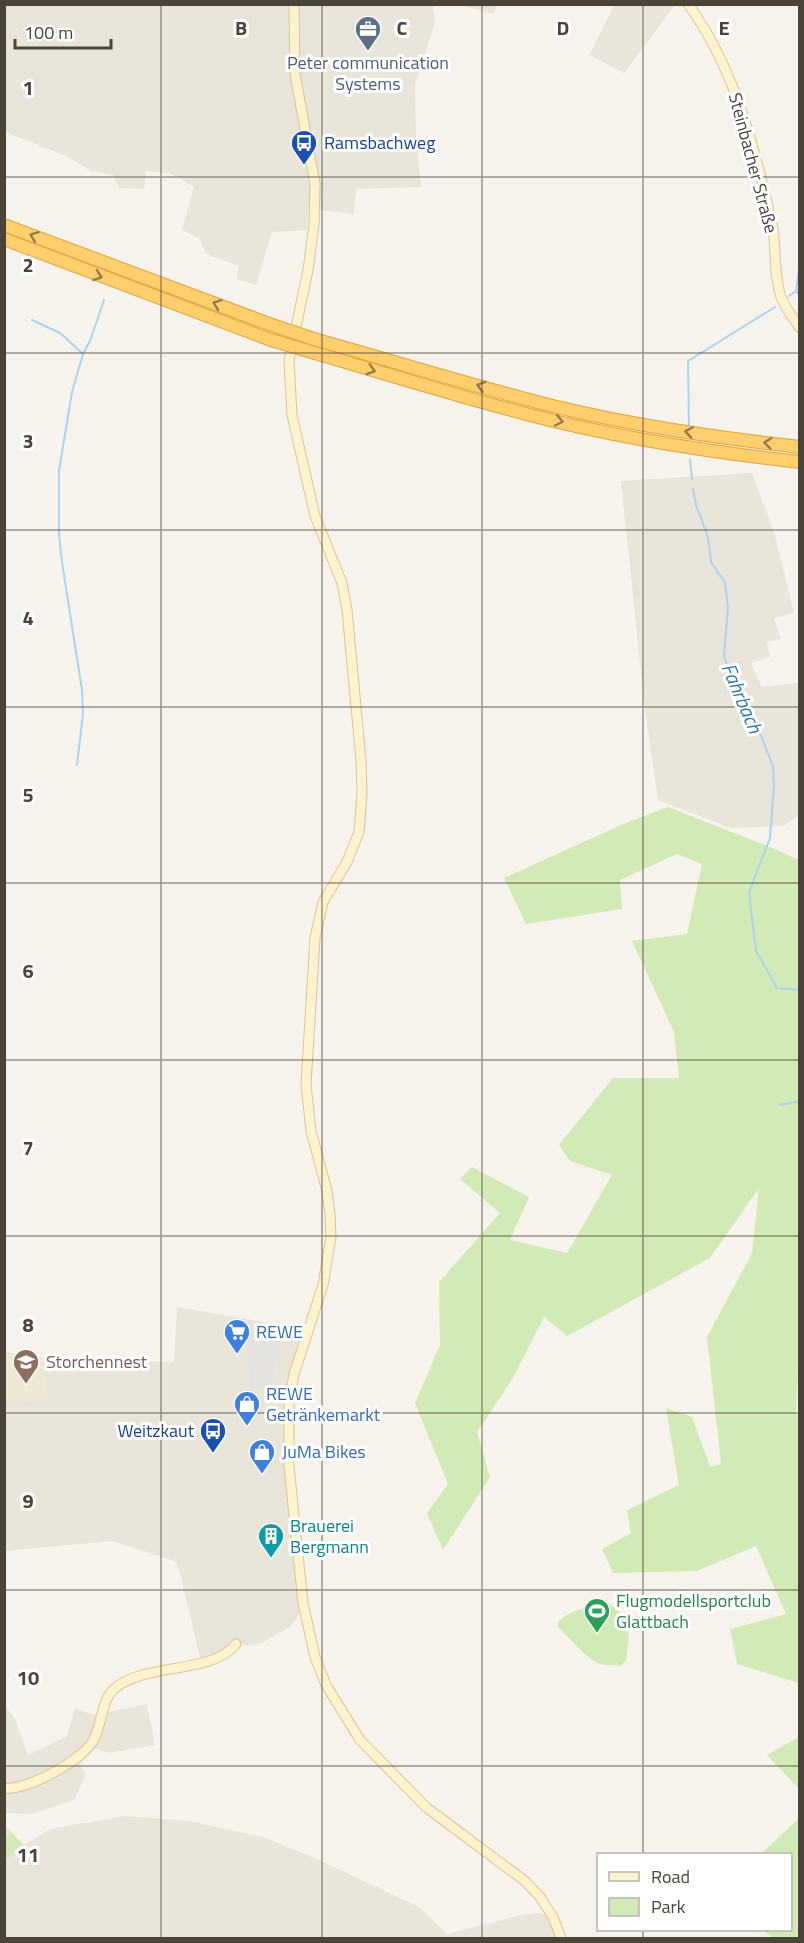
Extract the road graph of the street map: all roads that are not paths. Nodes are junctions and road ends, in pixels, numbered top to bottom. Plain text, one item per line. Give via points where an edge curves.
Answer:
1 (294, 4) edge
2 (688, 4) edge
3 (4, 225) edge
4 (4, 239) edge
5 (800, 328) edge
6 (800, 447) edge
7 (800, 462) edge
8 (236, 1644) dead end
9 (4, 1788) edge
10 (561, 1938) edge

1 - 10 main road via 295,74 315,184 311,247 289,360 292,415 315,516 342,583 362,794 359,832 347,862 323,902 315,938 306,1084 331,1237 323,1285 294,1374 289,1404 289,1466 303,1603 315,1657 326,1685 360,1740 427,1808 525,1881 553,1917
2 - 5 main road, Steinbacher Straße via 721,62 745,120 772,227 781,296
6 -> 3 highway, bridge via 640,424 535,401 317,340
4 -> 7 highway, bridge via 271,340 532,416 645,440
8 - 9 main road via 230,1652 201,1662 124,1680 110,1693 94,1741 78,1759 43,1778

